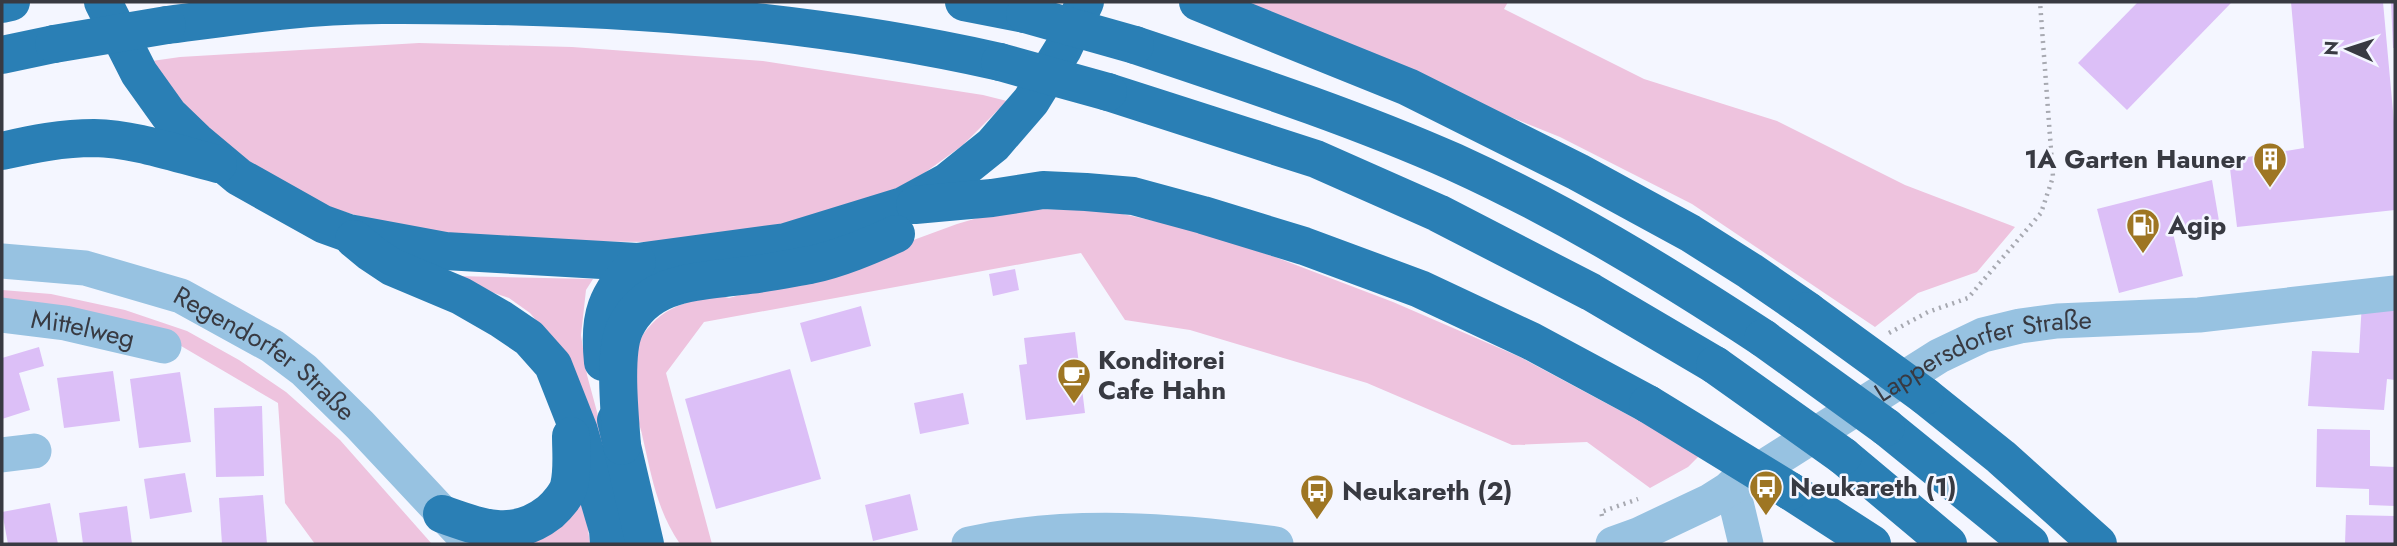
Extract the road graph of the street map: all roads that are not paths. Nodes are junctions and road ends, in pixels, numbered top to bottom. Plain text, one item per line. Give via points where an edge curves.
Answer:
1 (12, 2) edge
2 (103, 2) edge
3 (964, 2) edge
4 (1085, 2) edge
5 (1198, 2) edge
6 (2, 4) edge
7 (2, 55) edge
8 (2, 150) edge
9 (223, 165) junction
10 (992, 198) junction
11 (903, 206) junction
12 (348, 233) junction
13 (2, 261) edge
14 (637, 262) junction
15 (2395, 293) edge
16 (2, 315) edge
17 (164, 346) dead end
18 (565, 393) junction
19 (622, 446) junction
20 (1732, 485) junction
21 (442, 514) junction
22 (1624, 537) edge
23 (1215, 540) edge
24 (474, 544) edge
25 (609, 544) edge
26 (645, 544) edge
27 (969, 544) edge
28 (1276, 544) edge
29 (1746, 544) edge
30 (1872, 544) edge
31 (1948, 544) edge
32 (2030, 544) edge
33 (2098, 544) edge

1 - 6 highway
2 - 9 highway via 154,95
3 - 32 highway, bridge via 1135,45 1335,113 1455,163 1670,277 1763,338 1886,427
4 - 11 highway via 1031,101 993,145 947,182
5 - 33 highway, bridge via 1408,87 1690,233 1751,271 1925,396
7 - 31 highway, bridge via 167,25 290,9 414,4 580,8 826,30 1000,62 1316,159 1438,213 1591,292 1715,365 1843,456
8 - 9 highway via 96,138
9 - 12 highway via 303,215
10 - 11 highway
10 - 19 highway via 814,264 687,282 654,295 624,330 618,385
10 - 30 highway, bridge via 1043,190 1133,196 1304,246 1420,289 1531,341 1648,404
11 - 14 highway via 786,242
12 - 14 highway via 446,251
12 - 18 highway via 392,267 461,296 529,338 553,365
13 - 21 street, Regendorfer Straße via 85,268 181,296 272,346 342,407
14 - 19 highway via 617,285 605,309 600,335
15 - 20 street, Lappersdorfer Straße via 2199,315 2057,321 1983,335 1939,356
16 - 17 street, Mittelweg via 65,323
18 - 21 highway via 572,461 569,488 555,508 523,528 506,530 481,528
18 - 25 highway
19 - 26 highway
20 - 22 street, Lappersdorfer Straße via 1710,501
20 - 29 street
21 - 24 street, Regendorfer Straße
23 - 27 street via 1106,530
23 - 28 street

